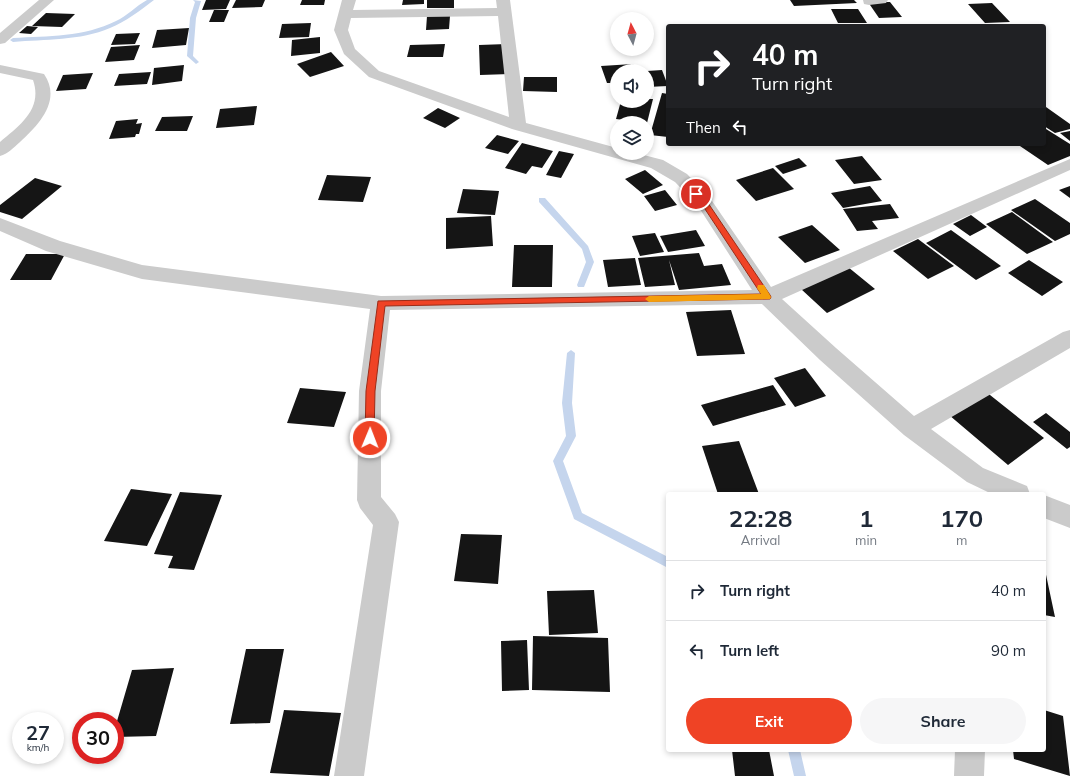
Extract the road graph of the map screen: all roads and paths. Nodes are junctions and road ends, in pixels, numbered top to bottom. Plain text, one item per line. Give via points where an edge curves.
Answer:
1 (48, 0) edge
2 (504, 6) edge
3 (347, 7) edge
4 (0, 40) edge
5 (0, 69) edge
6 (518, 126) junction
7 (0, 151) edge
8 (1070, 164) edge
9 (0, 224) edge
10 (767, 297) junction
11 (381, 303) junction
12 (1070, 338) edge
13 (912, 428) junction
14 (975, 485) edge
15 (1008, 492) edge
16 (1046, 507) edge
17 (1070, 517) edge
18 (970, 752) edge
19 (349, 776) edge
20 (969, 776) edge

1 - 4 street
2 - 3 street
2 - 6 street
3 - 6 street via 341,30 349,51 374,74
5 - 7 street via 39,77 44,85 44,101 38,115
6 - 10 street via 657,164 681,178 704,202
8 - 10 street
9 - 11 street via 53,246 142,272
10 - 11 street
10 - 13 street
11 - 19 street via 370,391 369,500 386,522
12 - 13 street
13 - 14 street
14 - 15 street
16 - 17 street
18 - 20 street

